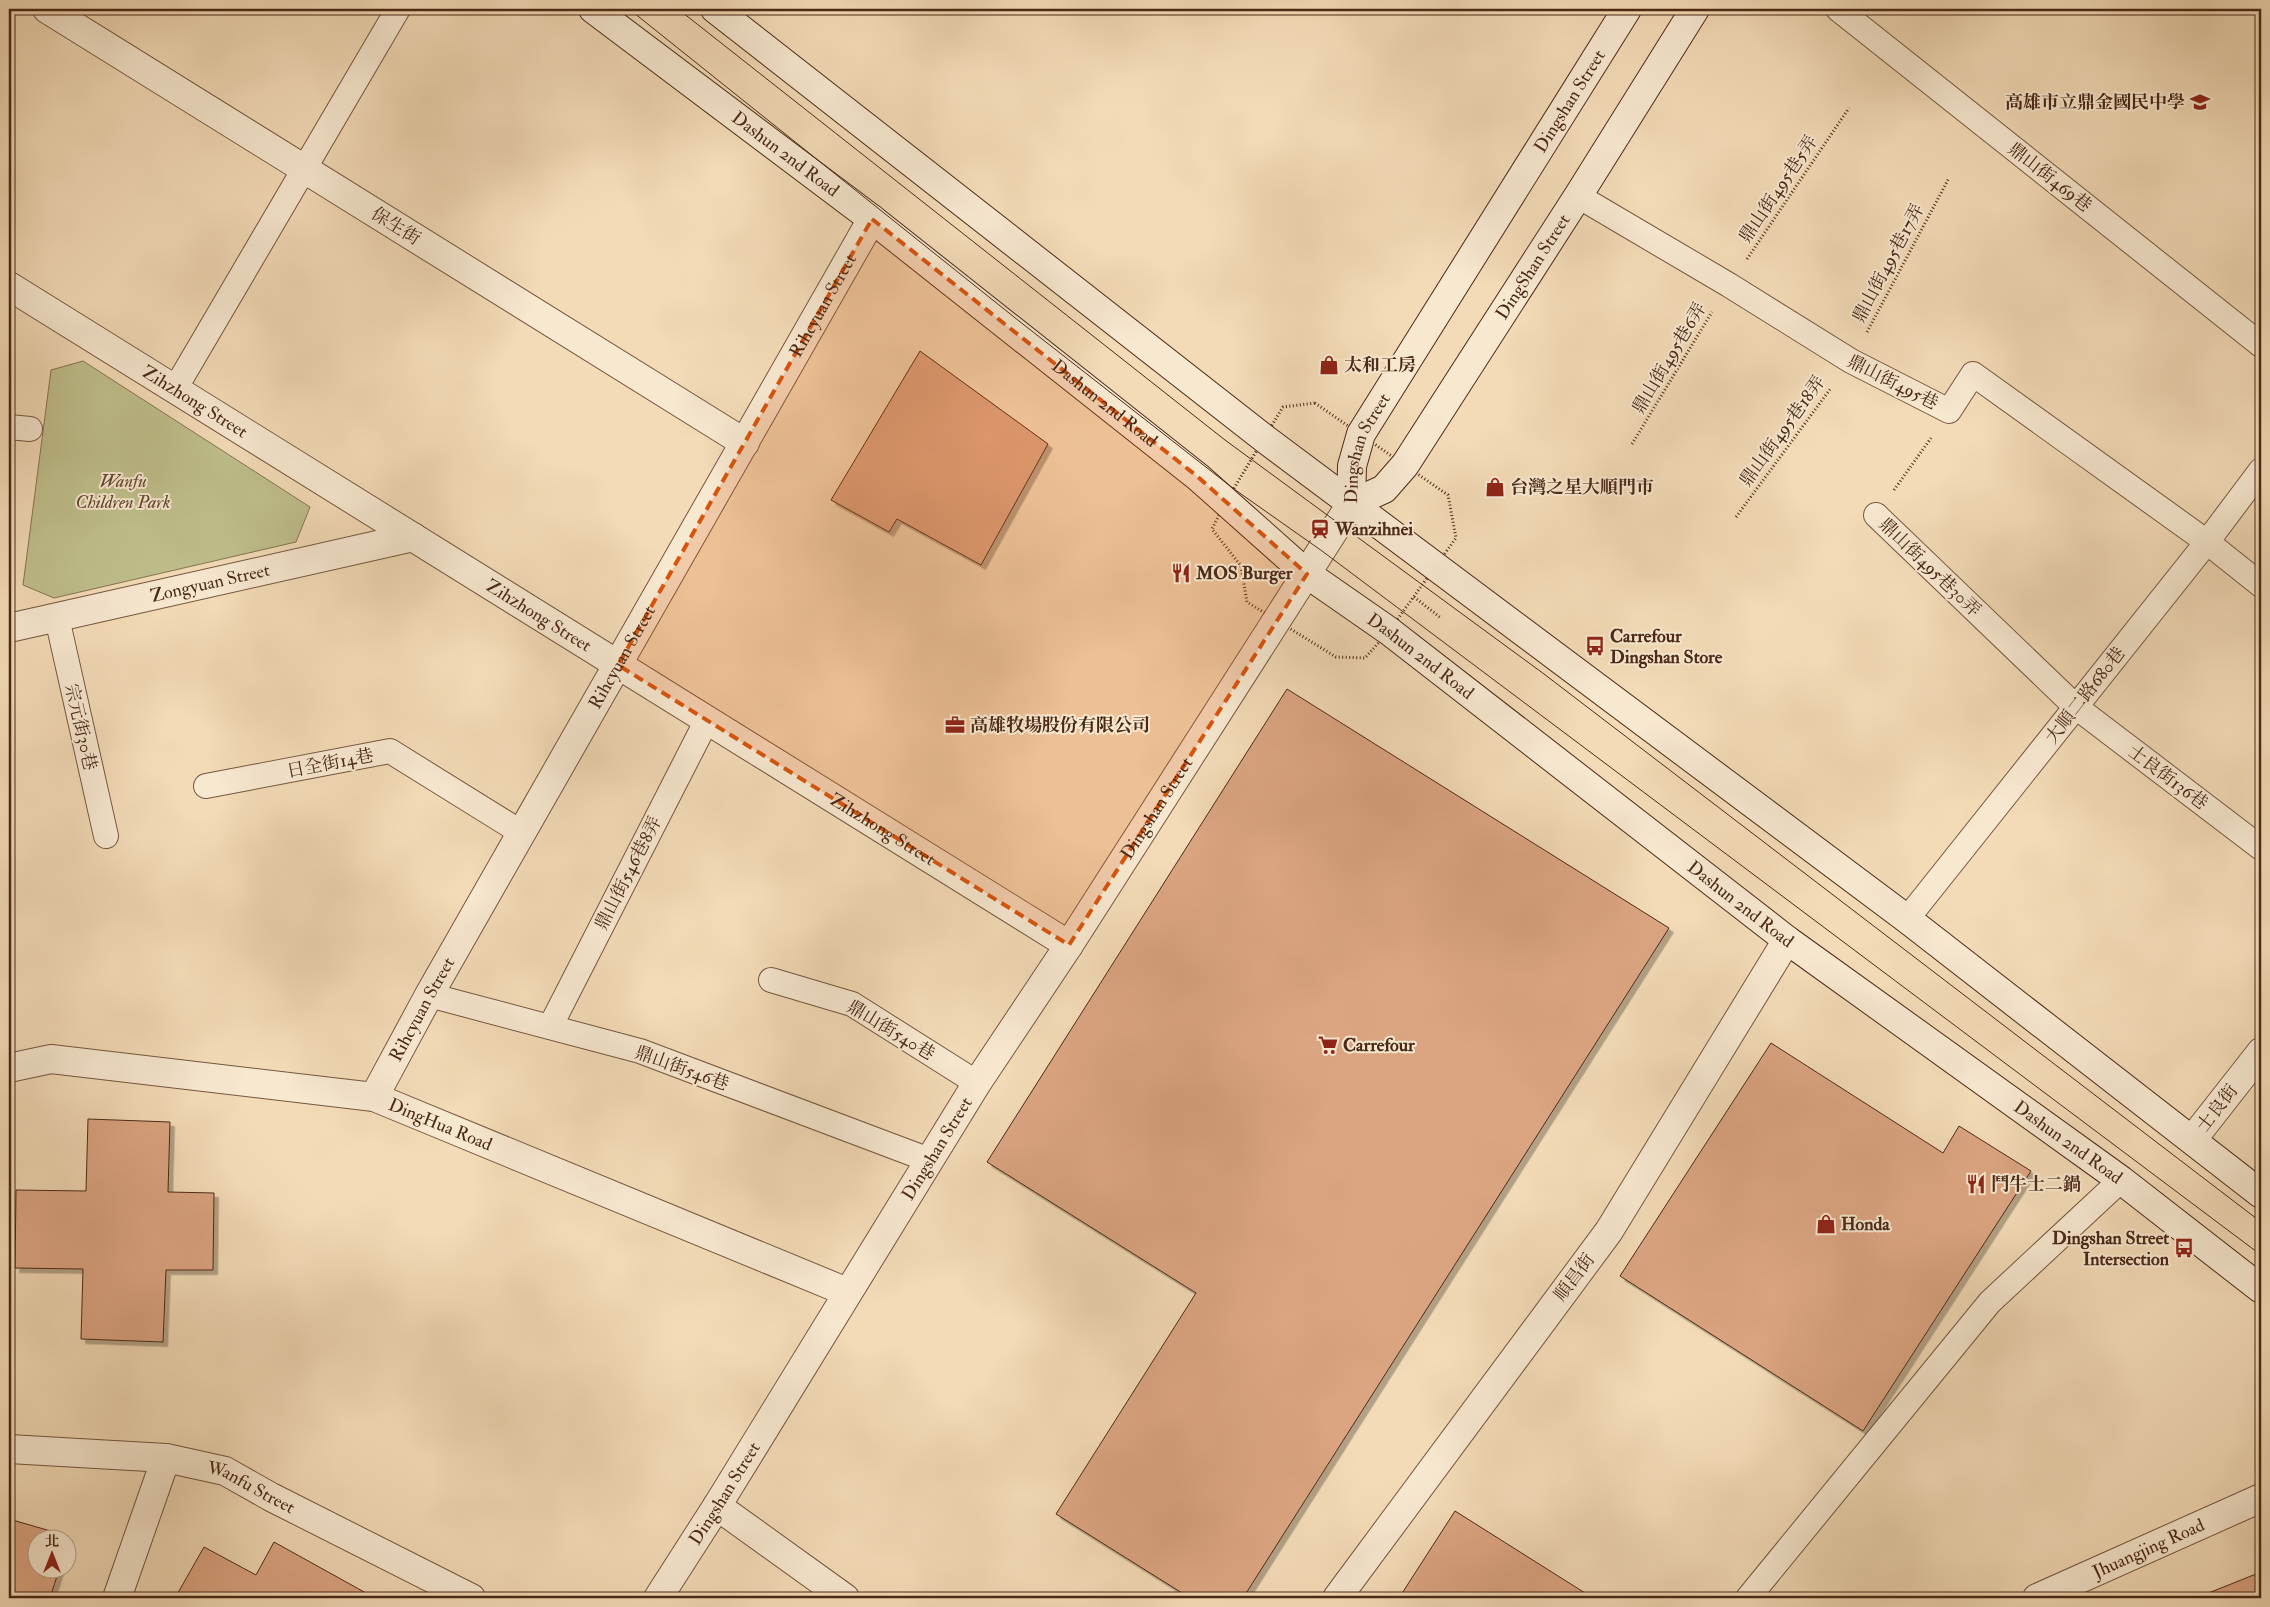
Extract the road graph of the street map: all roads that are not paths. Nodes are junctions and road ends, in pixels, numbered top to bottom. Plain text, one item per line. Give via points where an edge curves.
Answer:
1 (47, 9) edge
2 (398, 9) edge
3 (593, 9) edge
4 (715, 9) edge
5 (1627, 9) edge
6 (1694, 9) edge
7 (1838, 9) edge
8 (305, 169) junction
9 (1578, 196) junction
10 (872, 219) junction
11 (9, 286) edge
12 (2261, 345) edge
13 (175, 389) junction
14 (745, 442) junction
15 (2261, 470) edge
16 (1351, 504) junction
17 (1876, 515) road end
18 (413, 537) junction
19 (2207, 542) junction
20 (1307, 574) junction
21 (2261, 586) edge
22 (57, 618) junction
23 (9, 628) edge
24 (618, 665) junction
25 (2076, 707) junction
26 (707, 720) junction
27 (206, 786) dead end
28 (522, 833) junction
29 (106, 836) dead end
30 (2261, 848) edge
31 (1908, 919) junction
32 (1787, 940) junction
33 (1070, 945) junction
34 (771, 980) dead end
35 (429, 995) junction
36 (550, 1027) junction
37 (2261, 1052) edge
38 (9, 1068) edge
39 (977, 1083) junction
40 (374, 1097) junction
41 (2192, 1140) junction
42 (929, 1160) junction
43 (2121, 1180) junction
44 (2261, 1194) edge
45 (2261, 1289) edge
46 (847, 1292) junction
47 (9, 1449) edge
48 (166, 1458) junction
49 (2261, 1498) edge
50 (717, 1506) junction
51 (117, 1598) edge
52 (471, 1598) edge
53 (658, 1598) edge
54 (845, 1598) edge
55 (1337, 1598) edge
56 (1748, 1598) edge
57 (2037, 1598) edge

1 - 8 street, 保生街
2 - 8 lane
3 - 10 street, Dashun 2nd Road
4 - 16 street
5 - 16 street, Dingshan Street via 1361,434 1352,466
6 - 9 street, DingShan Street
7 - 12 lane, 鼎山街469巷
8 - 13 lane
8 - 14 street, 保生街
9 - 16 street, DingShan Street via 1405,465 1384,489
9 - 19 lane, 鼎山街495巷 via 1851,361 1949,411 1973,374
10 - 14 street, Rihcyuan Street
10 - 20 street, Dashun 2nd Road via 1198,477
11 - 13 street, Zihzhong Street
13 - 18 street, Zihzhong Street
14 - 24 street, Rihcyuan Street
15 - 19 lane, 大順二路680巷
16 - 20 street, Dingshan Street
16 - 31 street
17 - 25 lane, 鼎山街495巷30弄
18 - 22 street, Zongyuan Street
18 - 24 street, Zihzhong Street
19 - 21 lane
19 - 25 lane, 大順二路680巷
20 - 32 street, Dashun 2nd Road via 1389,631
20 - 33 street, Dingshan Street
22 - 23 street, Zongyuan Street
22 - 29 lane, 宗元街30巷
24 - 26 street, Zihzhong Street
24 - 28 street, Rihcyuan Street
25 - 30 lane, 士良街136巷
25 - 31 lane, 大順二路680巷
26 - 33 street, Zihzhong Street
26 - 36 lane, 鼎山街546巷8弄
27 - 28 lane, 日全街14巷 via 390,751
28 - 35 street, Rihcyuan Street
31 - 41 street
32 - 43 street, Dashun 2nd Road
32 - 55 street, 順昌街 via 1609,1231
33 - 39 street, Dingshan Street
34 - 39 lane, 鼎山街540巷 via 852,1004
35 - 36 lane, 鼎山街546巷
35 - 40 street, Rihcyuan Street
36 - 42 lane, 鼎山街546巷 via 640,1051
37 - 41 street, 士良街
38 - 40 street, DingHua Road via 51,1059
39 - 42 street, Dingshan Street
40 - 46 street, DingHua Road
41 - 44 street
42 - 46 street, Dingshan Street
43 - 45 street, Dashun 2nd Road
43 - 56 lane via 1990,1302
46 - 50 street, Dingshan Street
47 - 48 street, Wanfu Street
48 - 51 street
48 - 52 street, Wanfu Street via 225,1471
49 - 57 street, Jhuangjing Road
50 - 53 street, Dingshan Street
50 - 54 street

